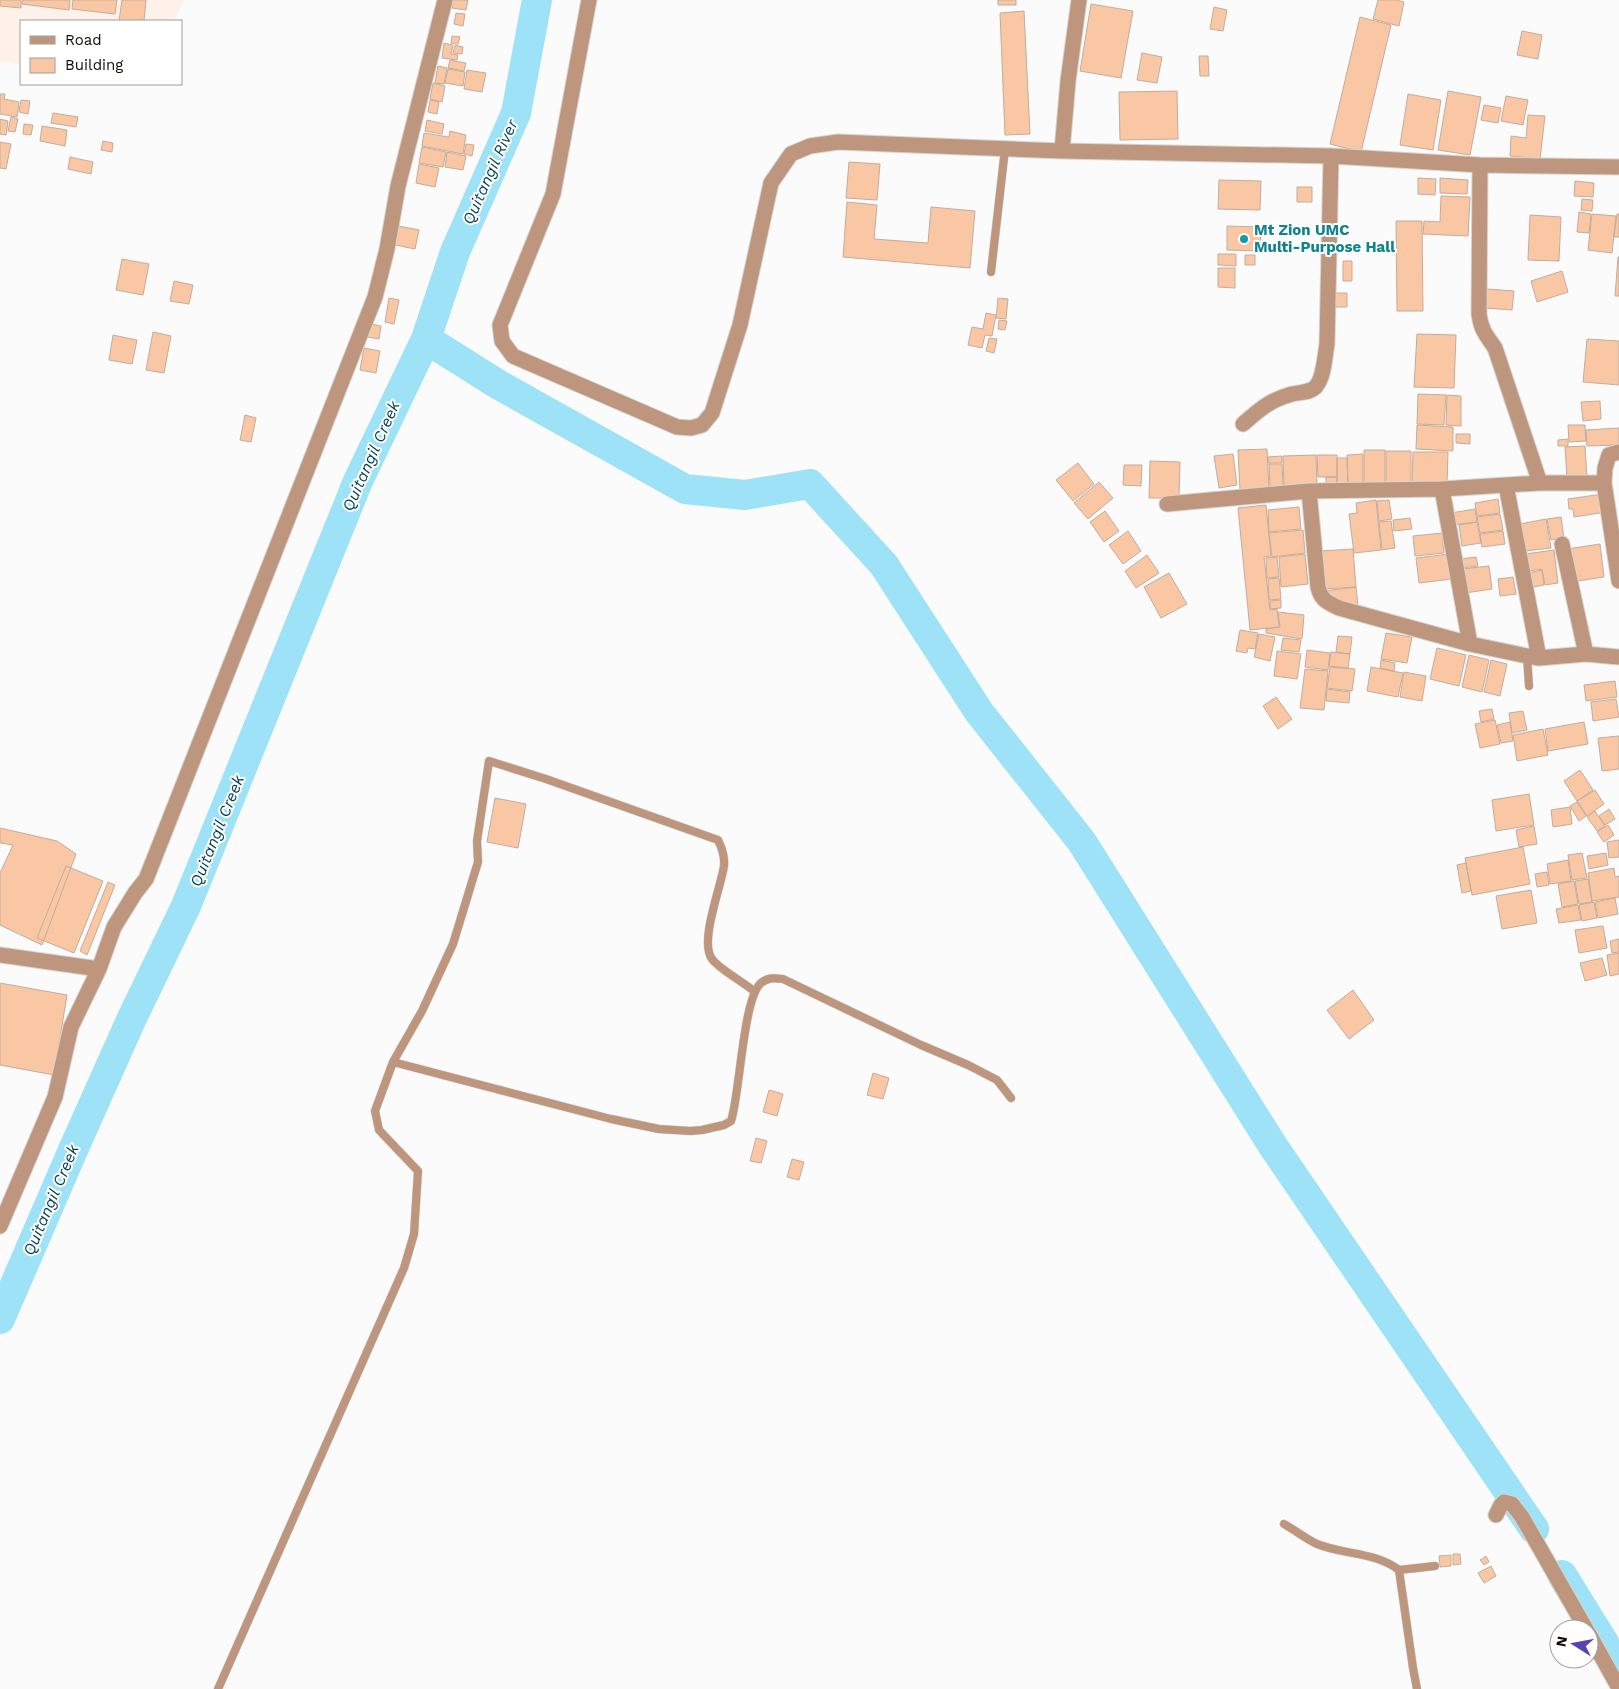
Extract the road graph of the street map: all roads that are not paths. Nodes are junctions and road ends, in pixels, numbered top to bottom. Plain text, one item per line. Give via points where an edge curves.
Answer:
1 (445, 0) edge
2 (590, 0) edge
3 (1079, 0) edge
4 (1005, 149) junction
5 (1062, 150) junction
6 (1331, 156) junction
7 (1480, 165) junction
8 (1619, 168) edge
9 (991, 272) dead end
10 (1243, 424) dead end
11 (1619, 452) edge
12 (1540, 483) junction
13 (1604, 483) junction
14 (1506, 484) junction
15 (1442, 488) junction
16 (1308, 491) junction
17 (1167, 504) dead end
18 (1562, 544) dead end
19 (1619, 581) edge
20 (1470, 644) junction
21 (1586, 654) junction
22 (1533, 657) junction
23 (1619, 657) edge
24 (1529, 686) dead end
25 (0, 955) edge
26 (99, 969) junction
27 (755, 992) junction
28 (394, 1062) junction
29 (1011, 1098) dead end
30 (0, 1226) edge
31 (1496, 1515) dead end
32 (1284, 1524) dead end
33 (1435, 1566) dead end
34 (1399, 1570) junction
35 (1580, 1619) edge
36 (1599, 1652) edge
37 (1619, 1688) edge
38 (218, 1689) edge
39 (1417, 1689) edge

1 - 26 street via 398,186 375,297 146,879 114,927
2 - 4 street via 553,194 500,325 502,341 512,356 677,428 702,425 712,413 740,325 771,183 791,154 810,146 838,142
3 - 5 street
4 - 5 street
4 - 9 lane
5 - 6 street
6 - 7 street
6 - 10 street via 1327,344 1318,385 1310,391 1274,399
7 - 8 street
7 - 12 street via 1480,324 1495,348
11 - 13 street via 1609,455 1606,461
12 - 13 street
12 - 14 street
13 - 19 street
14 - 15 street
14 - 22 street
15 - 16 street
15 - 20 street
16 - 17 street
16 - 20 street via 1318,587 1324,601
18 - 21 street
20 - 22 street
21 - 22 street
21 - 23 street
22 - 24 lane
25 - 26 street
26 - 30 street via 71,1027 55,1097
27 - 28 lane via 731,1121 702,1130 659,1129 611,1119
27 - 28 lane via 713,962 708,954 708,937 724,864 718,840 489,761 477,841 478,862 456,934 422,1011
27 - 29 lane via 768,978 783,979 997,1080
28 - 38 lane via 375,1111 380,1130 418,1171 414,1234 404,1268
31 - 35 street via 1504,1502 1512,1504
32 - 34 lane via 1317,1544 1384,1561
33 - 34 lane
34 - 39 lane
36 - 37 street

